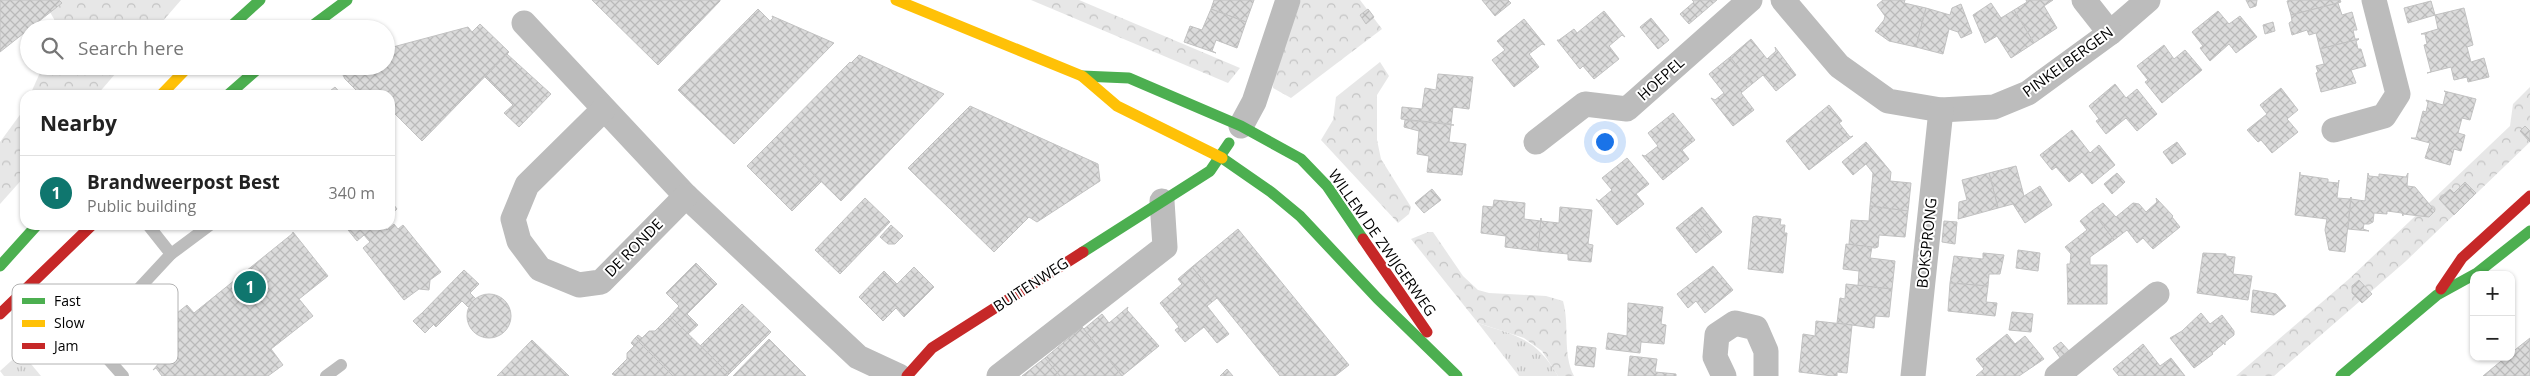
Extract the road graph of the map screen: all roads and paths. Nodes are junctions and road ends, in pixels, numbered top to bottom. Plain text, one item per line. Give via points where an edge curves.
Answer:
1 (260, 0) edge
2 (347, 0) edge
3 (896, 0) edge
4 (1288, 0) edge
5 (1750, 0) edge
6 (1783, 0) edge
7 (2084, 0) edge
8 (2148, 0) edge
9 (2374, 0) edge
10 (238, 20) edge
11 (320, 20) edge
12 (524, 24) dead end
13 (2110, 33) junction
14 (180, 75) edge
15 (251, 75) edge
16 (1082, 76) junction
17 (166, 90) edge
18 (234, 90) edge
19 (603, 110) junction
20 (1941, 110) junction
21 (1241, 126) junction
22 (2334, 130) dead end
23 (1536, 142) dead end
24 (1220, 157) junction
25 (686, 196) junction
26 (2530, 196) edge
27 (1162, 201) junction
28 (32, 230) edge
29 (87, 230) edge
30 (152, 230) edge
31 (203, 230) edge
32 (2530, 231) edge
33 (171, 254) junction
34 (0, 266) edge
35 (31, 284) edge
36 (143, 284) edge
37 (2157, 294) dead end
38 (2437, 295) junction
39 (12, 302) edge
40 (0, 314) edge
41 (112, 364) edge
42 (341, 365) dead end
43 (1454, 372) edge
44 (123, 376) edge
45 (326, 376) edge
46 (899, 376) edge
47 (907, 376) edge
48 (998, 376) edge
49 (1724, 376) edge
50 (1766, 376) edge
51 (1913, 376) edge
52 (2057, 376) edge
53 (2341, 376) edge

1 - 10 main road
2 - 11 main road
3 - 16 main road, WILLEM DE ZWIJGERWEG
4 - 21 street via 1254,102
5 - 23 street, HOEPEL via 1627,109 1585,104
6 - 20 street, PINKELBERGEN via 1838,66 1888,101
7 - 13 street
8 - 13 street, PINKELBERGEN
9 - 22 street via 2398,94 2384,116
12 - 19 street
13 - 20 street, PINKELBERGEN via 2028,93 1994,106
14 - 17 main road
15 - 18 main road
16 - 21 main road, WILLEM DE ZWIJGERWEG via 1129,78
16 - 24 main road, WILLEM DE ZWIJGERWEG via 1116,106
19 - 25 street
19 - 25 street, DE RONDE via 527,185 513,219 519,241 540,269 579,285 601,282
20 - 51 street, BOKSPRONG
21 - 24 main road, BUITENWEG
21 - 43 main road, WILLEM DE ZWIJGERWEG via 1300,159 1327,186
24 - 27 main road, BUITENWEG via 1210,171
24 - 43 main road, WILLEM DE ZWIJGERWEG via 1300,216 1377,298
25 - 46 street via 858,358
26 - 38 main road via 2462,258
27 - 47 main road, BUITENWEG via 932,348
27 - 48 street via 1165,247
28 - 34 main road
29 - 35 main road
30 - 33 lane
31 - 33 lane
32 - 38 main road via 2477,273
33 - 36 lane
37 - 52 street
38 - 53 main road
39 - 40 main road
41 - 44 lane
42 - 45 lane
49 - 50 street via 1715,357 1717,335 1735,324 1756,328 1766,351

